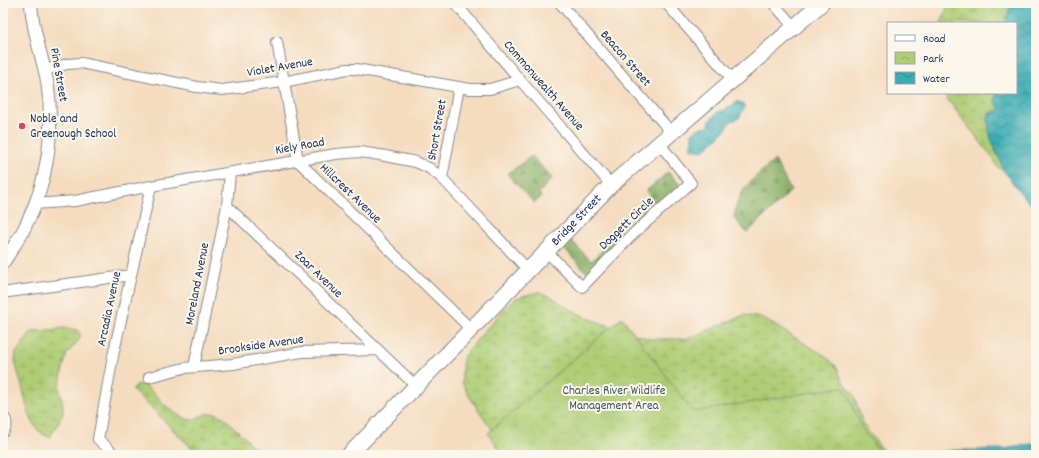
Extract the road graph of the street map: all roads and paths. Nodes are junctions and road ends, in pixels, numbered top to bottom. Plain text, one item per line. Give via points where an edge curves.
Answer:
1 (31, 3) edge
2 (455, 3) edge
3 (560, 3) edge
4 (666, 3) edge
5 (773, 3) edge
6 (822, 3) edge
7 (794, 27) junction
8 (277, 42) dead end
9 (45, 70) junction
10 (520, 80) junction
11 (732, 80) junction
12 (283, 82) junction
13 (459, 88) junction
14 (671, 132) junction
15 (659, 143) junction
16 (298, 161) junction
17 (230, 173) junction
18 (442, 178) junction
19 (611, 185) junction
20 (151, 186) junction
21 (35, 204) junction
22 (227, 206) junction
23 (546, 251) junction
24 (3, 263) edge
25 (528, 270) junction
26 (131, 275) junction
27 (3, 292) edge
28 (471, 329) junction
29 (378, 350) junction
30 (194, 367) junction
31 (149, 377) dead end
32 (416, 386) junction
33 (3, 416) edge
34 (3, 432) edge
35 (115, 455) edge
36 (349, 455) edge

1 - 9 street, Pine Street via 33,26
2 - 10 street, Commonwealth Avenue
3 - 14 street, Beacon Street
4 - 11 street
5 - 7 street
6 - 7 main road, Bridge Street
7 - 11 main road, Bridge Street
8 - 12 street
9 - 12 street, Violet Avenue via 80,63 222,90
9 - 21 street, Pine Street via 50,108 50,144 44,179
10 - 13 street, Violet Avenue via 490,89
10 - 19 street, Commonwealth Avenue
11 - 14 main road, Bridge Street
12 - 13 street, Violet Avenue via 356,69
12 - 16 street
13 - 18 street, Short Street
14 - 15 main road, Bridge Street
15 - 19 main road, Bridge Street
15 - 23 street, Doggett Circle via 691,183 634,233 582,287
16 - 17 street, Kiely Road
16 - 18 street, Kiely Road via 360,152 416,162
16 - 28 street, Hillcrest Avenue
17 - 20 street, Kiely Road
17 - 22 street
18 - 25 street, Kiely Road
19 - 23 main road, Bridge Street
20 - 21 street, Kiely Road via 75,201
20 - 26 street, Arcadia Avenue
21 - 24 street, Pine Street via 25,227
22 - 29 street, Zoar Avenue
22 - 30 street, Moreland Avenue
23 - 25 main road, Bridge Street
25 - 28 main road, Bridge Street
26 - 27 street
26 - 35 street, Arcadia Avenue via 98,439
28 - 32 main road, Bridge Street
29 - 30 street, Brookside Avenue via 302,352 233,364
29 - 32 street, Zoar Avenue
30 - 31 street, Brookside Avenue
32 - 36 main road, Bridge Street
33 - 34 street via 7,425

